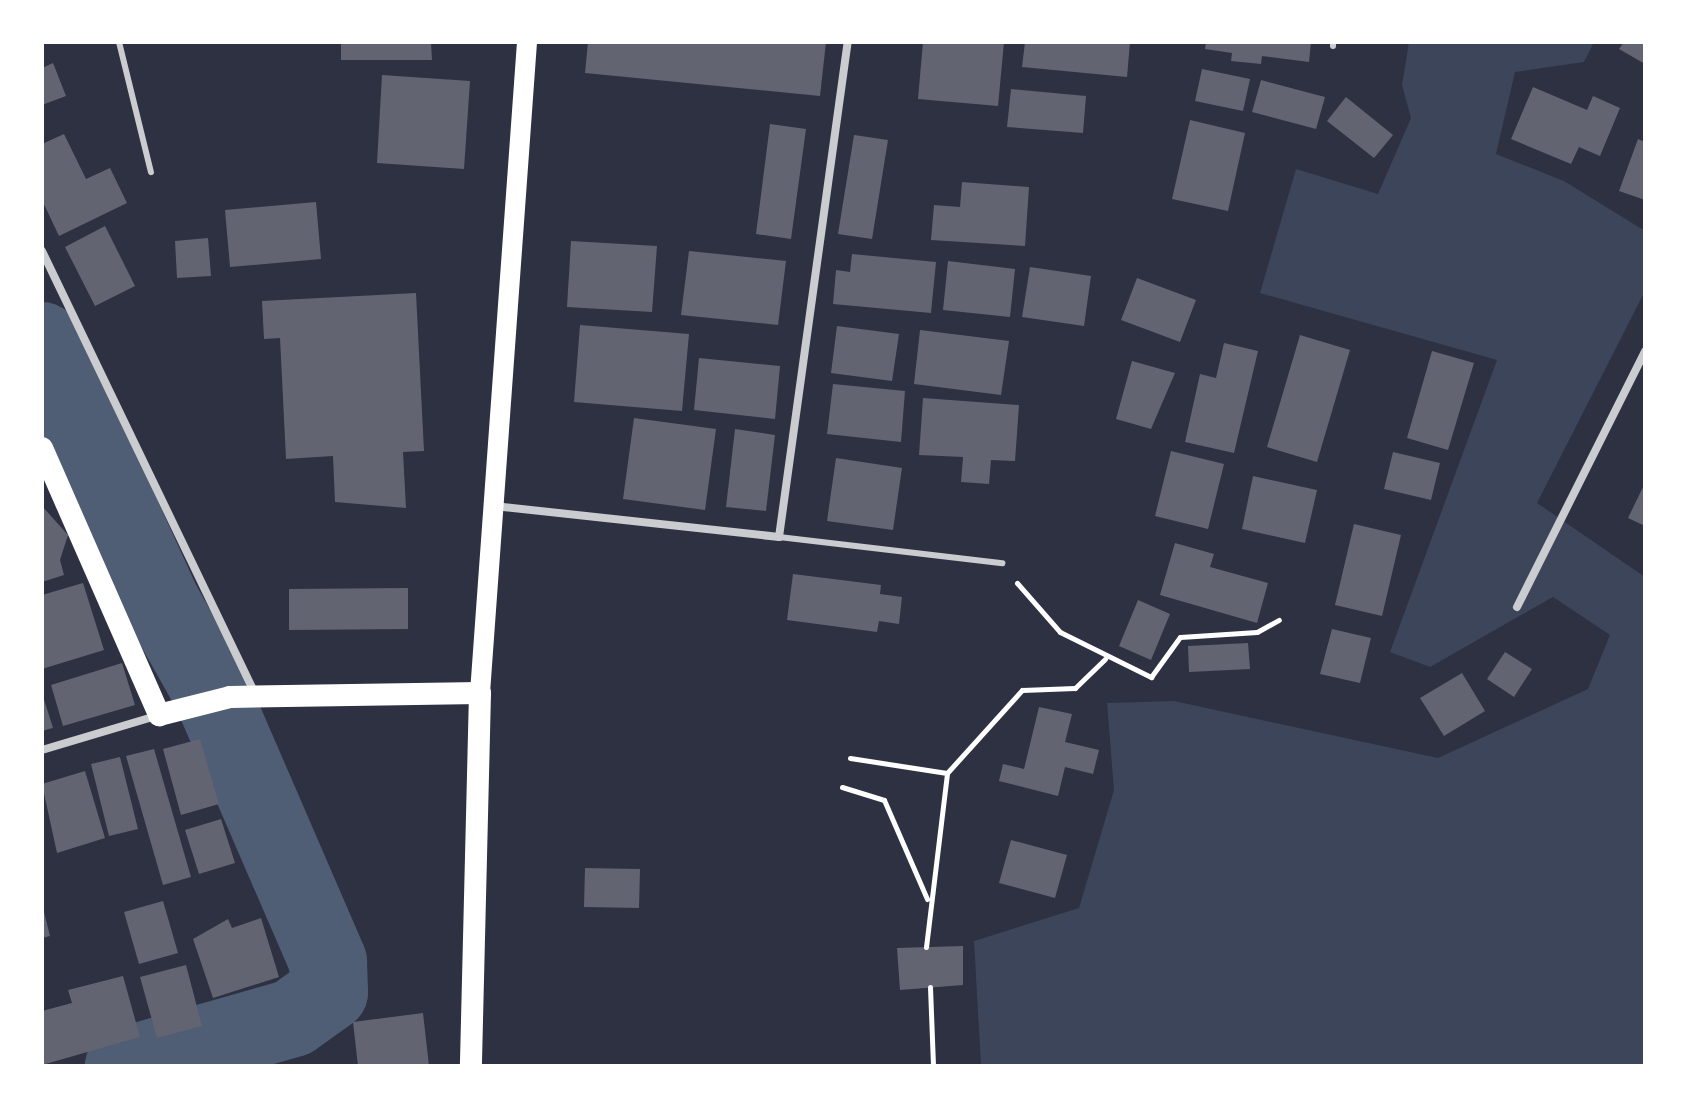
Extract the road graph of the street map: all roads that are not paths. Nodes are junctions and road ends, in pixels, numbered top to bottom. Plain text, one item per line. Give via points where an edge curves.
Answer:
1 (119, 42) edge
2 (527, 42) edge
3 (848, 42) edge
4 (151, 172) dead end
5 (42, 251) edge
6 (1645, 351) edge
7 (42, 448) edge
8 (492, 506) junction
9 (779, 537) junction
10 (1002, 563) road end
11 (1517, 607) dead end
12 (480, 693) junction
13 (256, 696) junction
14 (159, 715) junction
15 (42, 750) edge
16 (471, 1066) edge

1 - 4 lane
2 - 8 main road
3 - 9 street
5 - 13 street
6 - 11 street
7 - 14 highway
8 - 9 street
8 - 12 main road
9 - 10 lane
12 - 13 highway
12 - 16 highway
13 - 14 highway via 230,697
14 - 15 street

